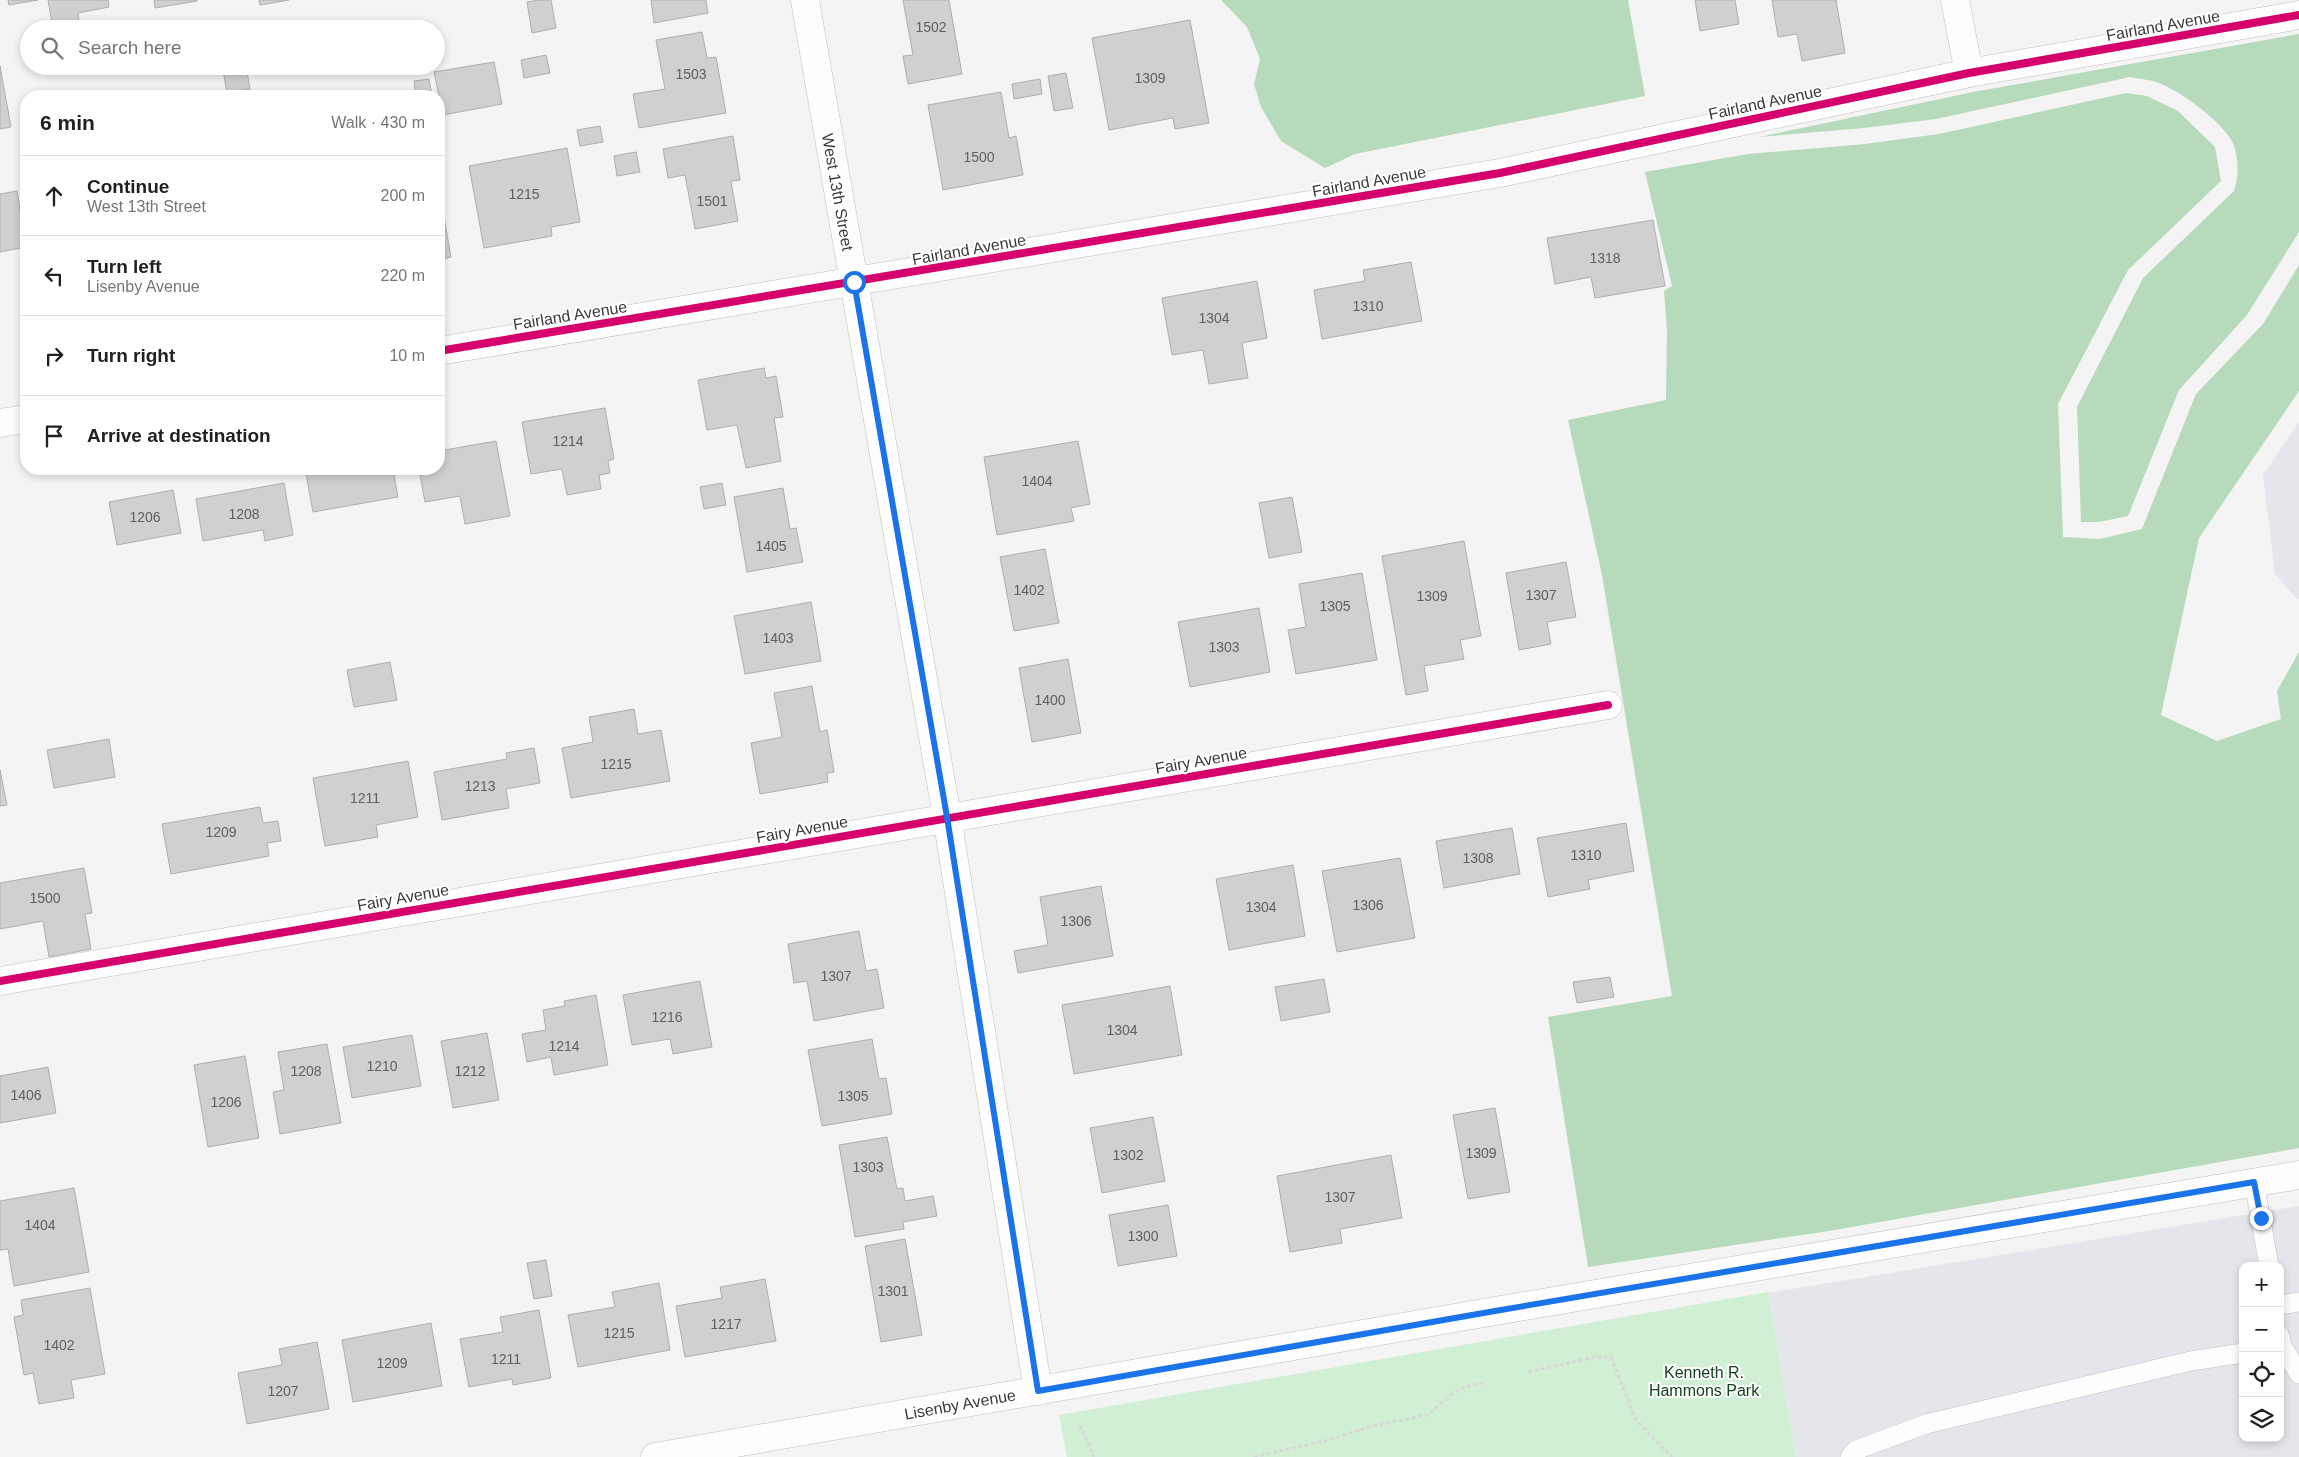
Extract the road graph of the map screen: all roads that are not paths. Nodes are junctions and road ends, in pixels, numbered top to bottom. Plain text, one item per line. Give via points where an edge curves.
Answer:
1 (805, 0) edge
2 (1955, 0) edge
3 (2299, 15) edge
4 (1969, 73) junction
5 (854, 282) junction
6 (445, 350) edge
7 (20, 420) edge
8 (0, 423) edge
9 (1608, 705) dead end
10 (947, 817) junction
11 (0, 981) edge
12 (2299, 1175) edge
13 (2254, 1182) junction
14 (2268, 1262) edge
15 (2299, 1302) edge
16 (2284, 1304) edge
17 (2284, 1348) edge
18 (2239, 1354) edge
19 (2299, 1374) edge
20 (1038, 1391) junction
21 (655, 1457) edge
22 (1850, 1457) edge

1 - 5 street, West 13th Street
2 - 4 street
3 - 4 street, Fairland Avenue
4 - 5 street, Fairland Avenue via 1500,173
5 - 6 street, Fairland Avenue
5 - 10 street, West 13th Street
7 - 8 street
9 - 10 street, Fairy Avenue
10 - 11 street, Fairy Avenue
10 - 20 street, West 13th Street
12 - 13 street, Lisenby Avenue
13 - 14 lane
13 - 20 street, Lisenby Avenue
15 - 16 lane
17 - 19 lane
18 - 22 lane via 2191,1361 1926,1424 1856,1450
20 - 21 street, Lisenby Avenue

